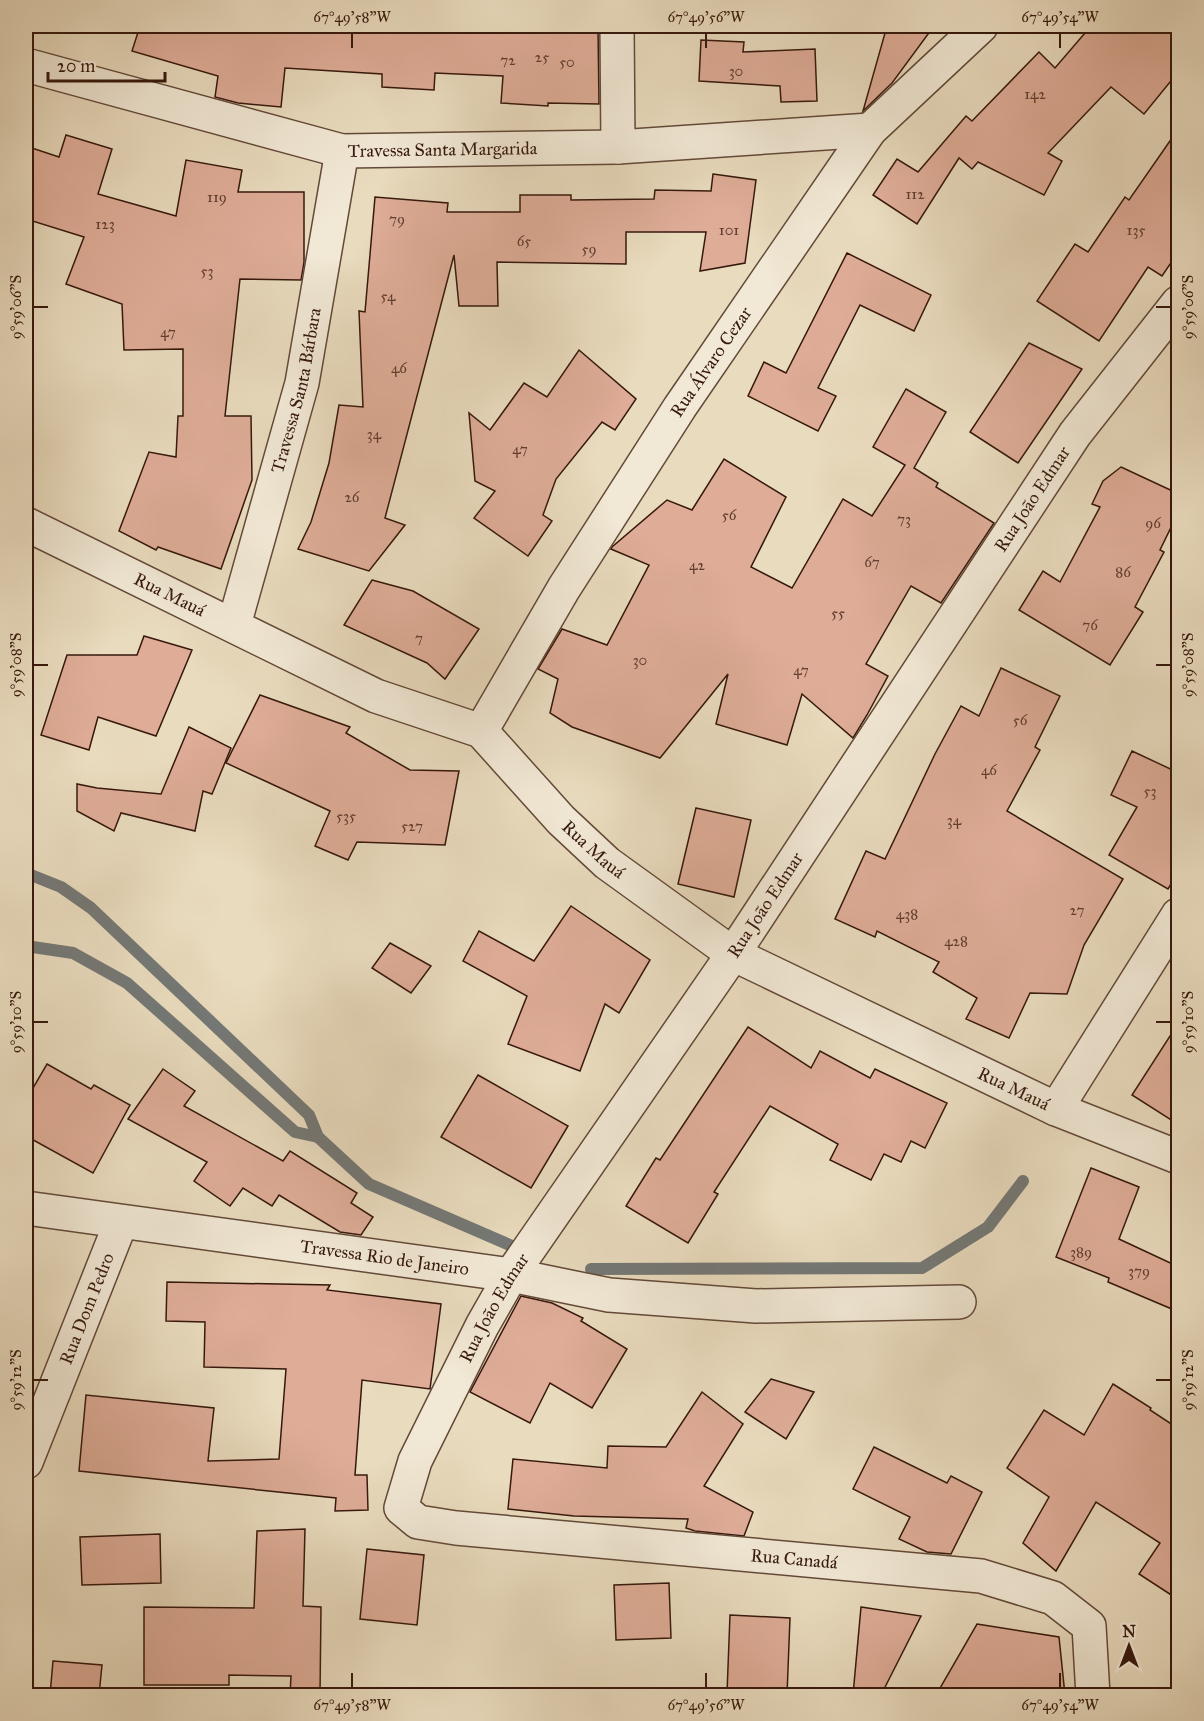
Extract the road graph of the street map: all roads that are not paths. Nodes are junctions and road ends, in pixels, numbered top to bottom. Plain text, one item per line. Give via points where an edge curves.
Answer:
1 (617, 26) edge
2 (981, 26) edge
3 (26, 65) edge
4 (870, 130) junction
5 (618, 147) junction
6 (342, 151) junction
7 (1179, 303) edge
8 (26, 524) edge
9 (234, 625) junction
10 (481, 731) junction
11 (1179, 915) edge
12 (733, 954) junction
13 (1056, 1109) junction
14 (1179, 1157) edge
15 (26, 1208) edge
16 (121, 1222) junction
17 (511, 1275) junction
18 (959, 1302) dead end
19 (26, 1462) edge
20 (418, 1522) joint
21 (1093, 1695) edge

1 - 5 street
2 - 4 street, Rua Álvaro Cezar
3 - 6 street, Travessa Santa Margarida
4 - 5 street, Travessa Santa Margarida
4 - 10 street, Rua Álvaro Cezar via 680,406 564,588
5 - 6 street, Travessa Santa Margarida
6 - 9 street, Travessa Santa Bárbara via 302,383
7 - 12 street, Rua João Edmar via 1075,434
8 - 9 street, Rua Mauá
9 - 10 street, Rua Mauá via 376,696
10 - 12 street, Rua Mauá via 561,820 607,863
11 - 13 street
12 - 13 street, Rua Mauá
12 - 17 street, Rua João Edmar
13 - 14 street, Rua Mauá
15 - 16 street, Travessa Rio de Janeiro
16 - 17 street, Travessa Rio de Janeiro
16 - 19 street, Rua Dom Pedro
17 - 18 street, Travessa Rio de Janeiro via 609,1295 756,1306
17 - 20 street, Rua João Edmar via 415,1461 401,1508
20 - 21 street, Rua Canadá via 981,1576 1053,1598 1089,1626

